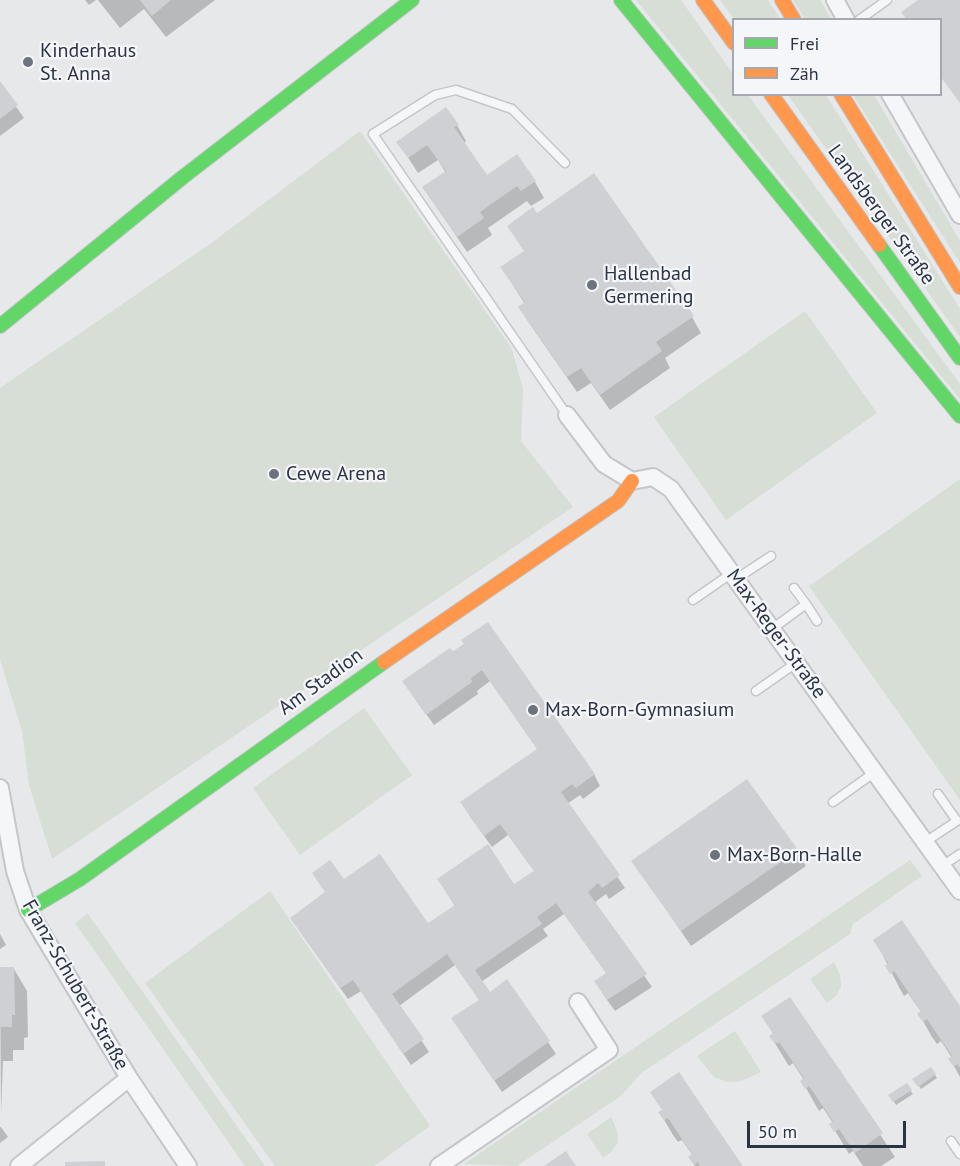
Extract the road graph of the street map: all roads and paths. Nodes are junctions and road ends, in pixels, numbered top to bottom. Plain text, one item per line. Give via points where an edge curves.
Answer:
1 (412, 0) edge
2 (621, 0) edge
3 (703, 0) edge
4 (782, 0) edge
5 (835, 0) edge
6 (887, 0) edge
7 (793, 18) edge
8 (845, 18) edge
9 (862, 18) edge
10 (732, 40) edge
11 (772, 96) edge
12 (842, 96) edge
13 (891, 96) edge
14 (565, 163) dead end
15 (960, 215) edge
16 (960, 287) edge
17 (0, 326) edge
18 (960, 358) edge
19 (567, 415) joint
20 (960, 416) edge
21 (632, 481) junction
22 (771, 555) dead end
23 (734, 576) junction
24 (794, 588) dead end
25 (693, 600) dead end
26 (806, 604) junction
27 (817, 621) dead end
28 (771, 628) junction
29 (796, 663) junction
30 (756, 690) dead end
31 (875, 772) junction
32 (0, 788) edge
33 (938, 794) dead end
34 (832, 802) dead end
35 (925, 842) junction
36 (960, 854) edge
37 (942, 866) junction
38 (960, 891) edge
39 (28, 910) junction
40 (579, 1002) dead end
41 (129, 1078) junction
42 (951, 1141) dead end
43 (960, 1154) edge
44 (28, 1163) edge
45 (442, 1165) edge
46 (188, 1166) edge

1 - 17 main road via 183,177
2 - 20 main road
3 - 10 main road
4 - 7 main road
5 - 8 street
6 - 9 lane
11 - 18 main road, Landsberger Straße
12 - 16 main road
13 - 15 street
14 - 19 lane via 512,109 456,90 435,95 373,134
19 - 21 street, Max-Reger-Straße via 604,464
21 - 23 street, Max-Reger-Straße via 653,477 671,489
21 - 39 main road, Am Stadion via 618,501 376,667 80,879
22 - 23 lane
23 - 25 lane
23 - 28 street, Max-Reger-Straße
24 - 26 lane
26 - 27 lane
26 - 28 lane
28 - 29 street, Max-Reger-Straße
29 - 30 lane
29 - 31 street, Max-Reger-Straße
31 - 34 lane
31 - 35 street, Max-Reger-Straße
32 - 39 street, Franz-Schubert-Straße via 15,871
33 - 35 lane via 957,821
35 - 37 street, Max-Reger-Straße
36 - 37 lane
37 - 38 street, Max-Reger-Straße
39 - 41 street, Franz-Schubert-Straße
40 - 45 street via 609,1050
41 - 44 street
41 - 46 street, Franz-Schubert-Straße
42 - 43 lane

